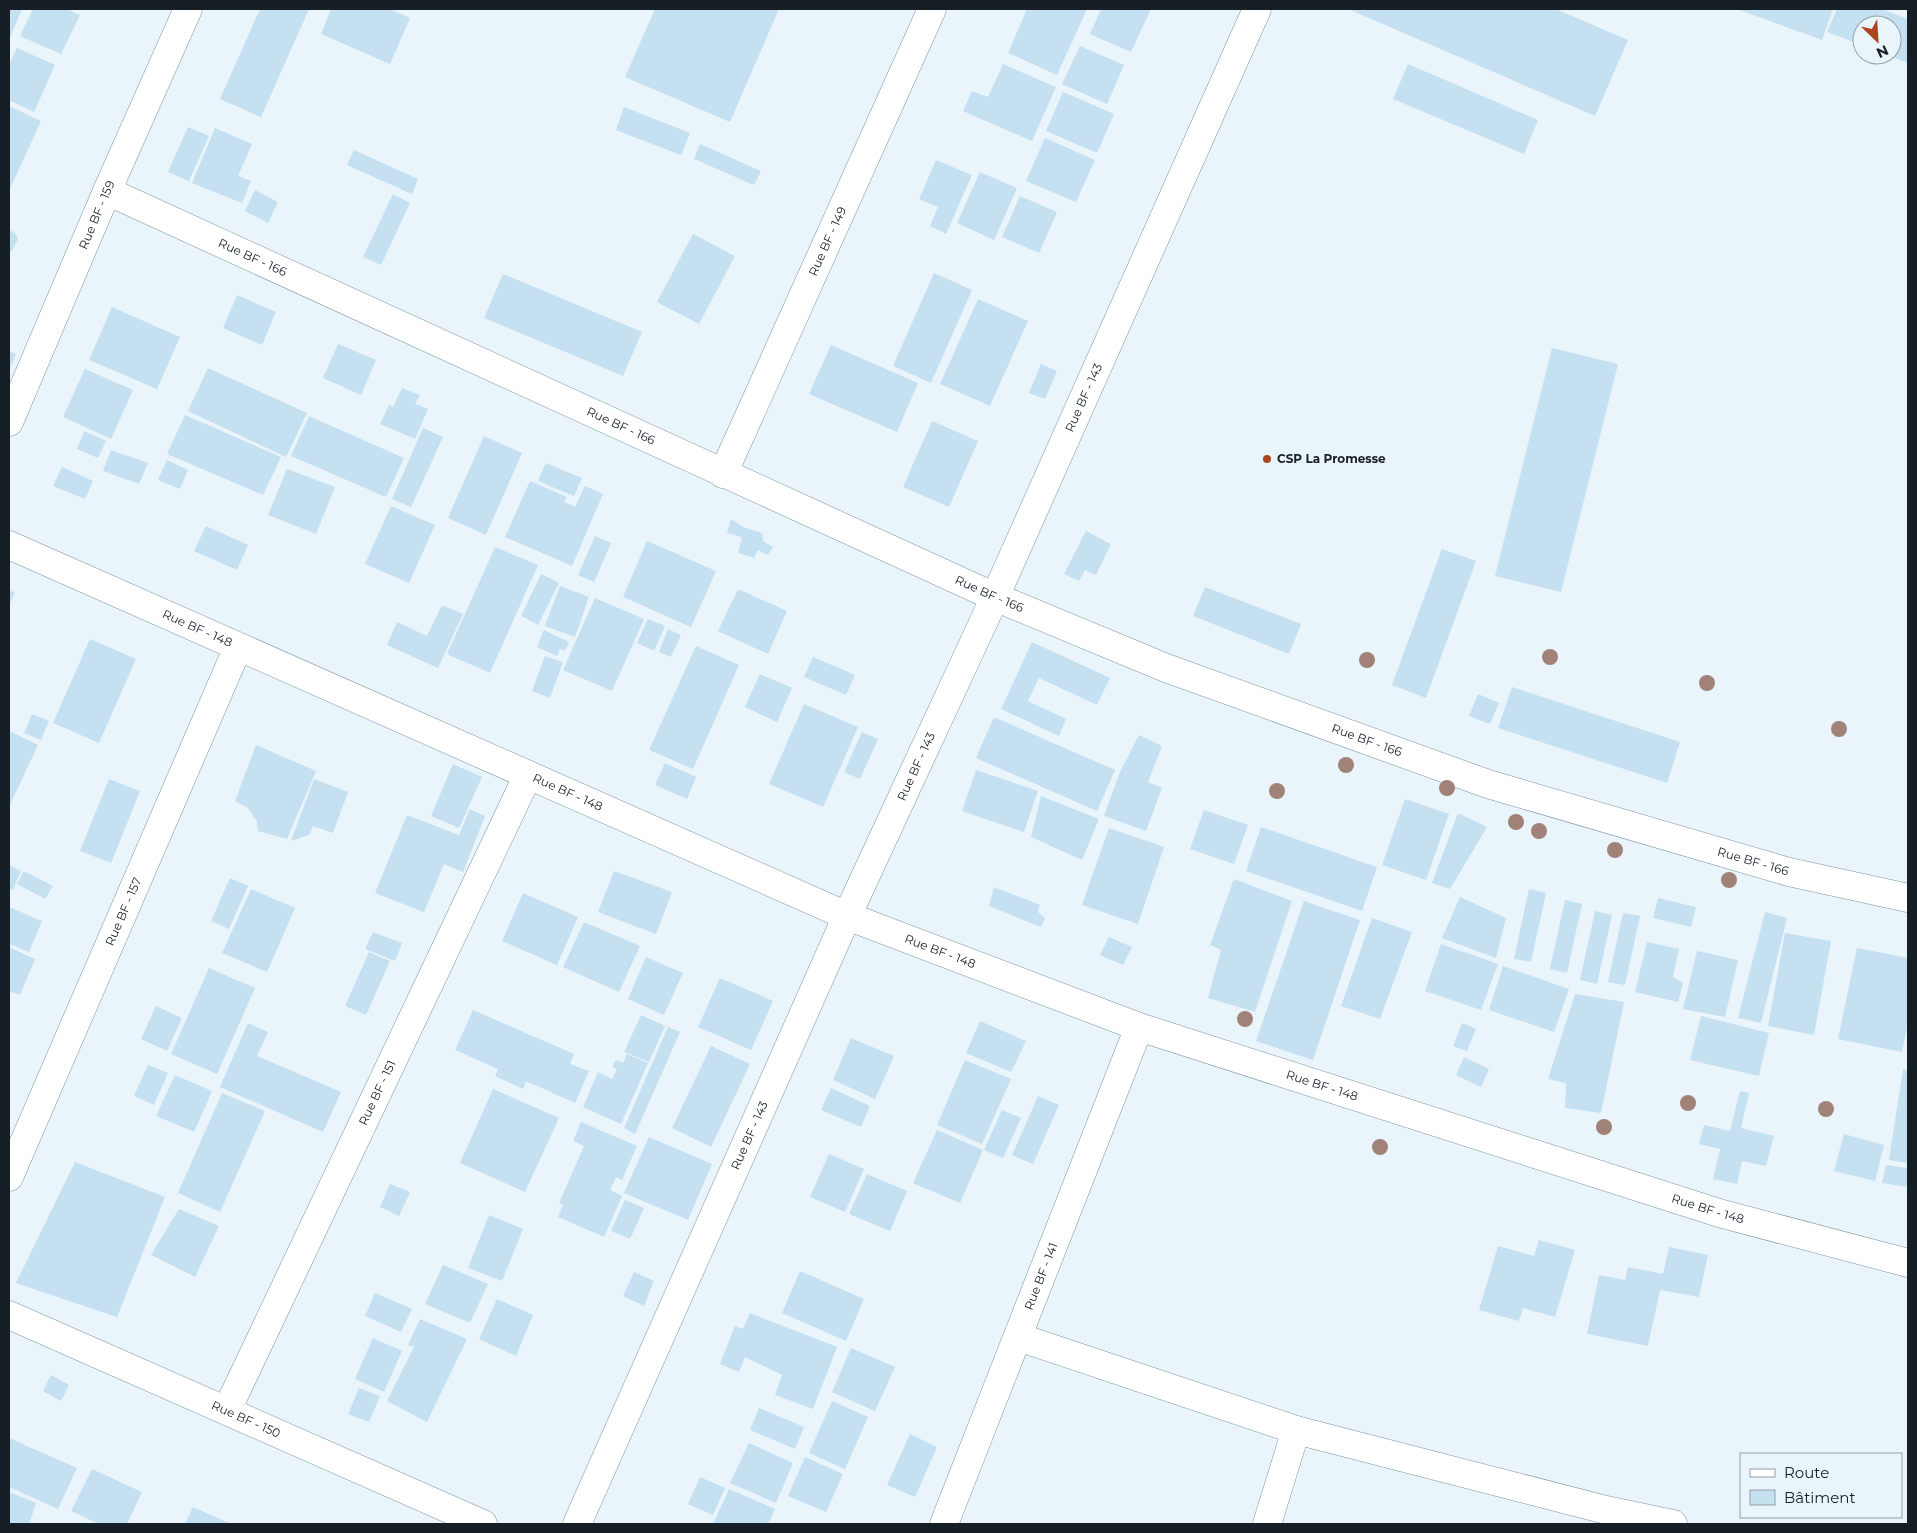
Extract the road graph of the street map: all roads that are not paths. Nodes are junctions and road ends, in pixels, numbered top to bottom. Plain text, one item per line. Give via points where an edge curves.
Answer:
1 (188, 9) edge
2 (932, 9) edge
3 (1257, 9) edge
4 (107, 191) junction
5 (9, 422) edge
6 (723, 474) junction
7 (9, 545) edge
8 (995, 597) junction
9 (238, 647) junction
10 (528, 775) junction
11 (1908, 898) edge
12 (847, 916) junction
13 (1138, 1027) junction
14 (9, 1176) edge
15 (1908, 1263) edge
16 (9, 1315) edge
17 (1018, 1337) junction
18 (227, 1410) junction
19 (1296, 1430) junction
20 (482, 1524) edge
21 (577, 1524) edge
22 (944, 1524) edge
23 (1266, 1524) edge
24 (1673, 1524) edge

1 - 4 street, Rue BF - 159
2 - 6 street, Rue BF - 149
3 - 8 street, Rue BF - 143
4 - 5 street, Rue BF - 159
4 - 6 street, Rue BF - 166
6 - 8 street, Rue BF - 166
7 - 9 street, Rue BF - 148
8 - 11 street, Rue BF - 166 via 1166,668 1488,784 1789,872
8 - 12 street, Rue BF - 143
9 - 10 street, Rue BF - 148
9 - 14 street, Rue BF - 157
10 - 12 street, Rue BF - 148
10 - 18 street, Rue BF - 151
12 - 13 street, Rue BF - 148
12 - 21 street, Rue BF - 143
13 - 15 street, Rue BF - 148 via 1719,1213
13 - 17 street, Rue BF - 141
16 - 18 street, Rue BF - 150
17 - 19 street
17 - 22 street, Rue BF - 141
18 - 20 street, Rue BF - 150
19 - 23 street
19 - 24 street via 1606,1510

